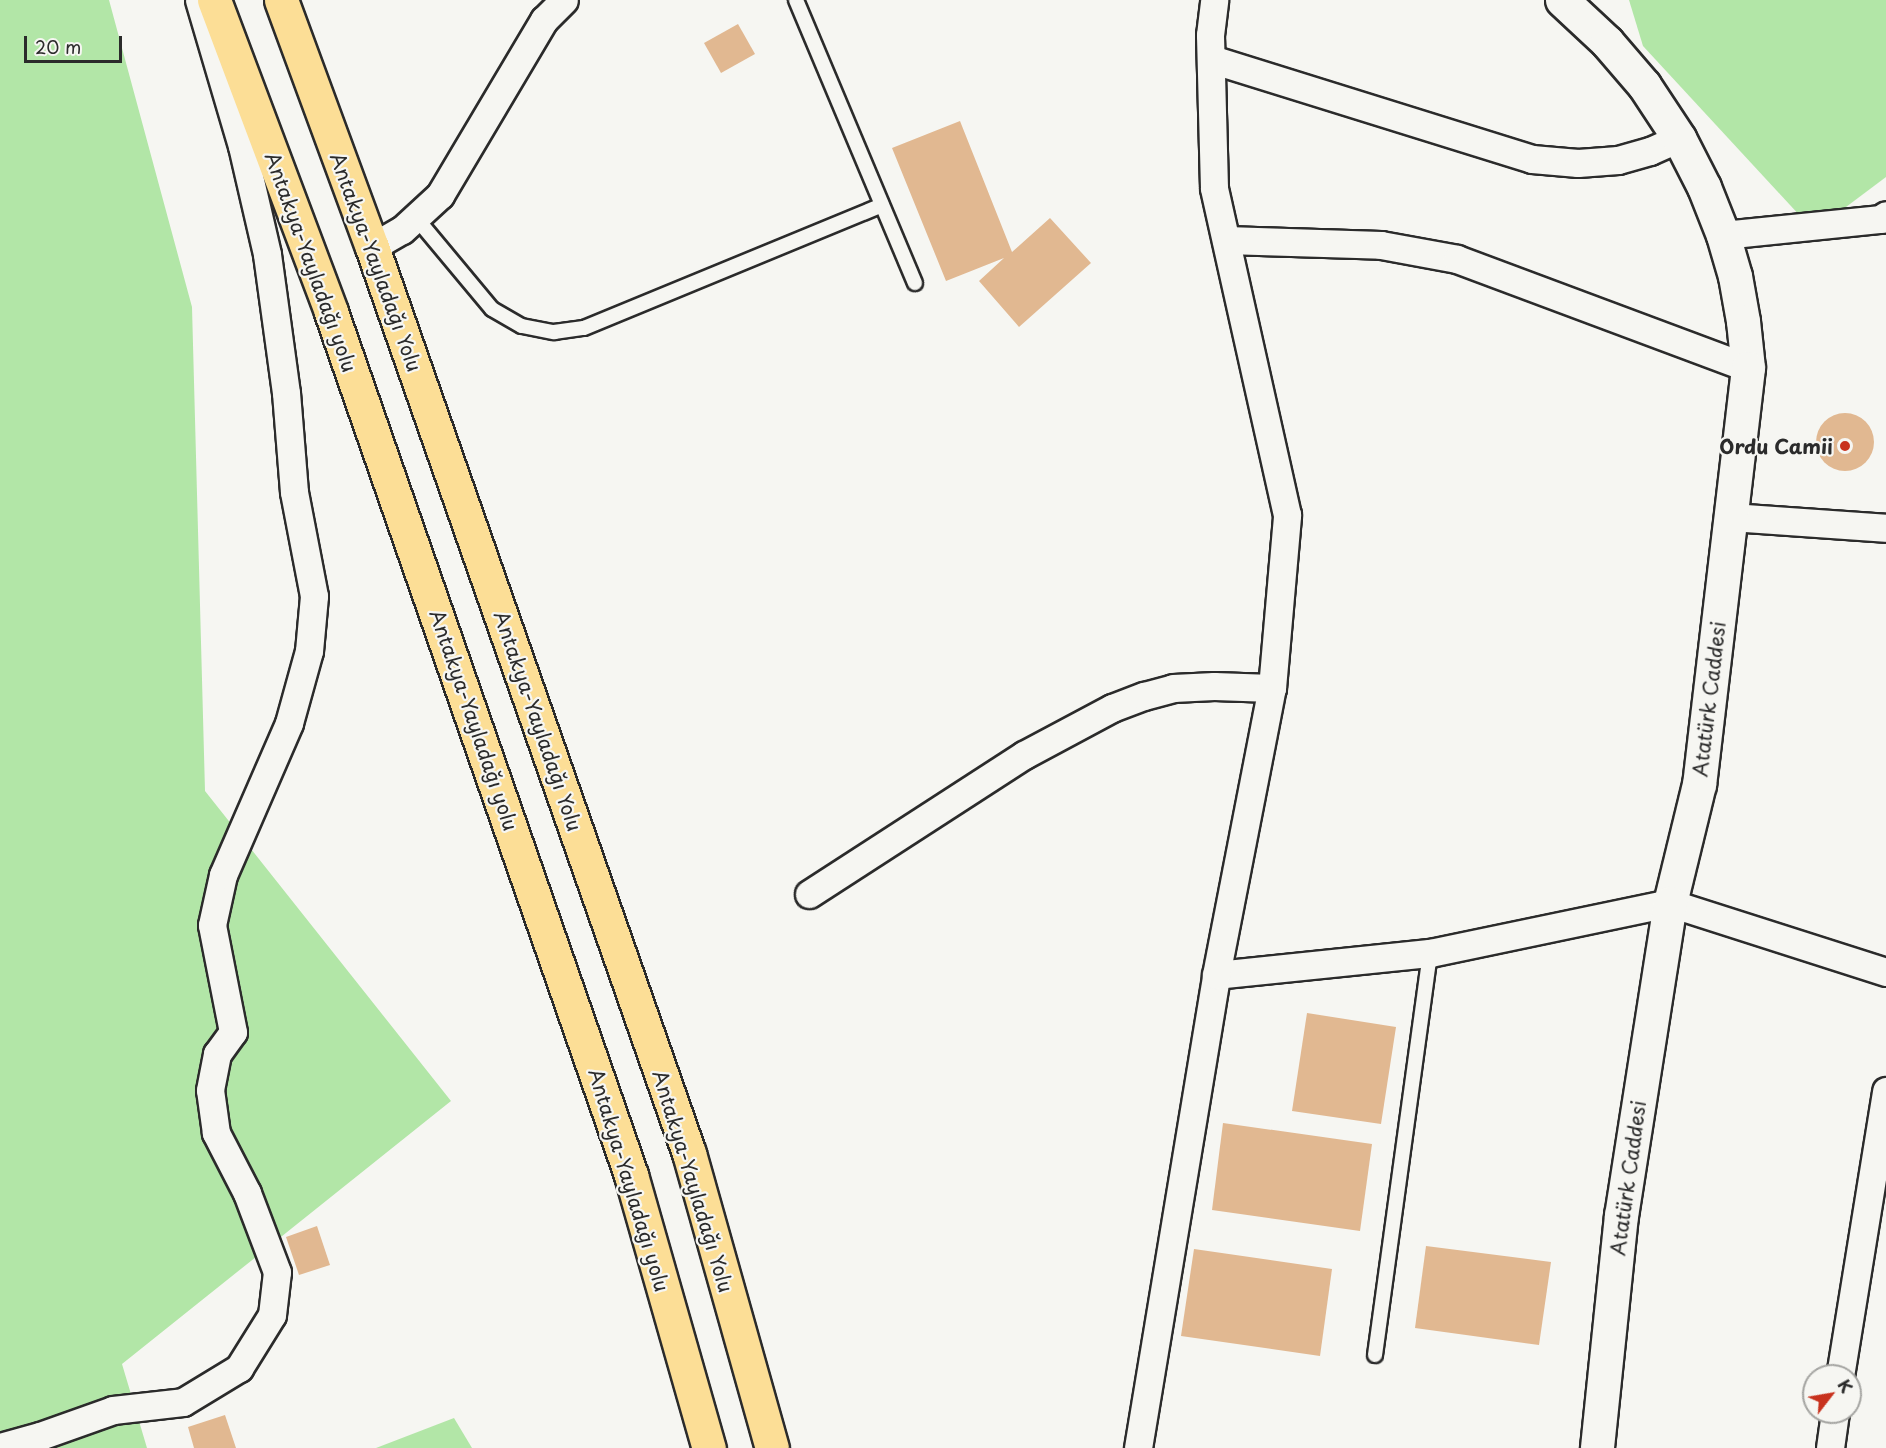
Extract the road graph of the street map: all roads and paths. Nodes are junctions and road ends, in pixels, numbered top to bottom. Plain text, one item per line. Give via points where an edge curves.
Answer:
1 (199, 0) edge
2 (214, 0) edge
3 (281, 0) edge
4 (564, 0) edge
5 (796, 0) edge
6 (1214, 0) edge
7 (1562, 0) edge
8 (1211, 59) junction
9 (1679, 138) junction
10 (882, 205) junction
11 (1886, 215) edge
12 (417, 219) junction
13 (1723, 235) junction
14 (1226, 240) junction
15 (372, 247) junction
16 (915, 283) dead end
17 (1748, 368) junction
18 (1731, 517) junction
19 (1886, 528) edge
20 (1272, 688) junction
21 (808, 894) dead end
22 (1670, 903) junction
23 (1430, 953) junction
24 (1886, 972) edge
25 (1216, 975) junction
26 (1886, 1090) edge
27 (1375, 1355) dead end
28 (1842, 1364) edge
29 (1833, 1424) edge
30 (0, 1447) edge
31 (709, 1448) edge
32 (772, 1448) edge
33 (1138, 1448) edge
34 (1598, 1448) edge
35 (1830, 1448) edge

1 - 30 street via 242,146 267,254 286,393 294,492 314,596 309,651 289,723 223,875 212,926 233,1032 218,1054 210,1090 216,1133 248,1193 278,1272 272,1315 239,1368 183,1402 113,1410
2 - 31 highway, Antakya-Yayladağı yolu via 331,312 623,1152
3 - 15 highway, Antakya-Yayladağı Yolu
4 - 12 street via 544,20 440,195
5 - 10 lane
6 - 8 street
7 - 9 main road, Atatürk Caddesi via 1622,59
8 - 9 street via 1532,159 1578,163 1618,160
8 - 14 street via 1214,188
9 - 13 main road, Atatürk Caddesi
10 - 12 lane via 584,328 554,332 522,326 492,309
10 - 16 lane
11 - 13 street via 1881,219
12 - 15 street
13 - 17 main road, Atatürk Caddesi via 1743,321
14 - 17 street via 1381,245 1457,259
14 - 20 street via 1287,516
15 - 32 highway, Antakya-Yayladağı Yolu via 689,1153
17 - 18 main road, Atatürk Caddesi
18 - 19 street
18 - 22 main road, Atatürk Caddesi via 1699,784
20 - 21 street via 1173,688 1113,708 1024,755
20 - 25 street
22 - 23 street
22 - 24 street
22 - 34 main road, Atatürk Caddesi via 1621,1215
23 - 25 street
23 - 27 lane
25 - 33 street
26 - 28 street
29 - 35 street

